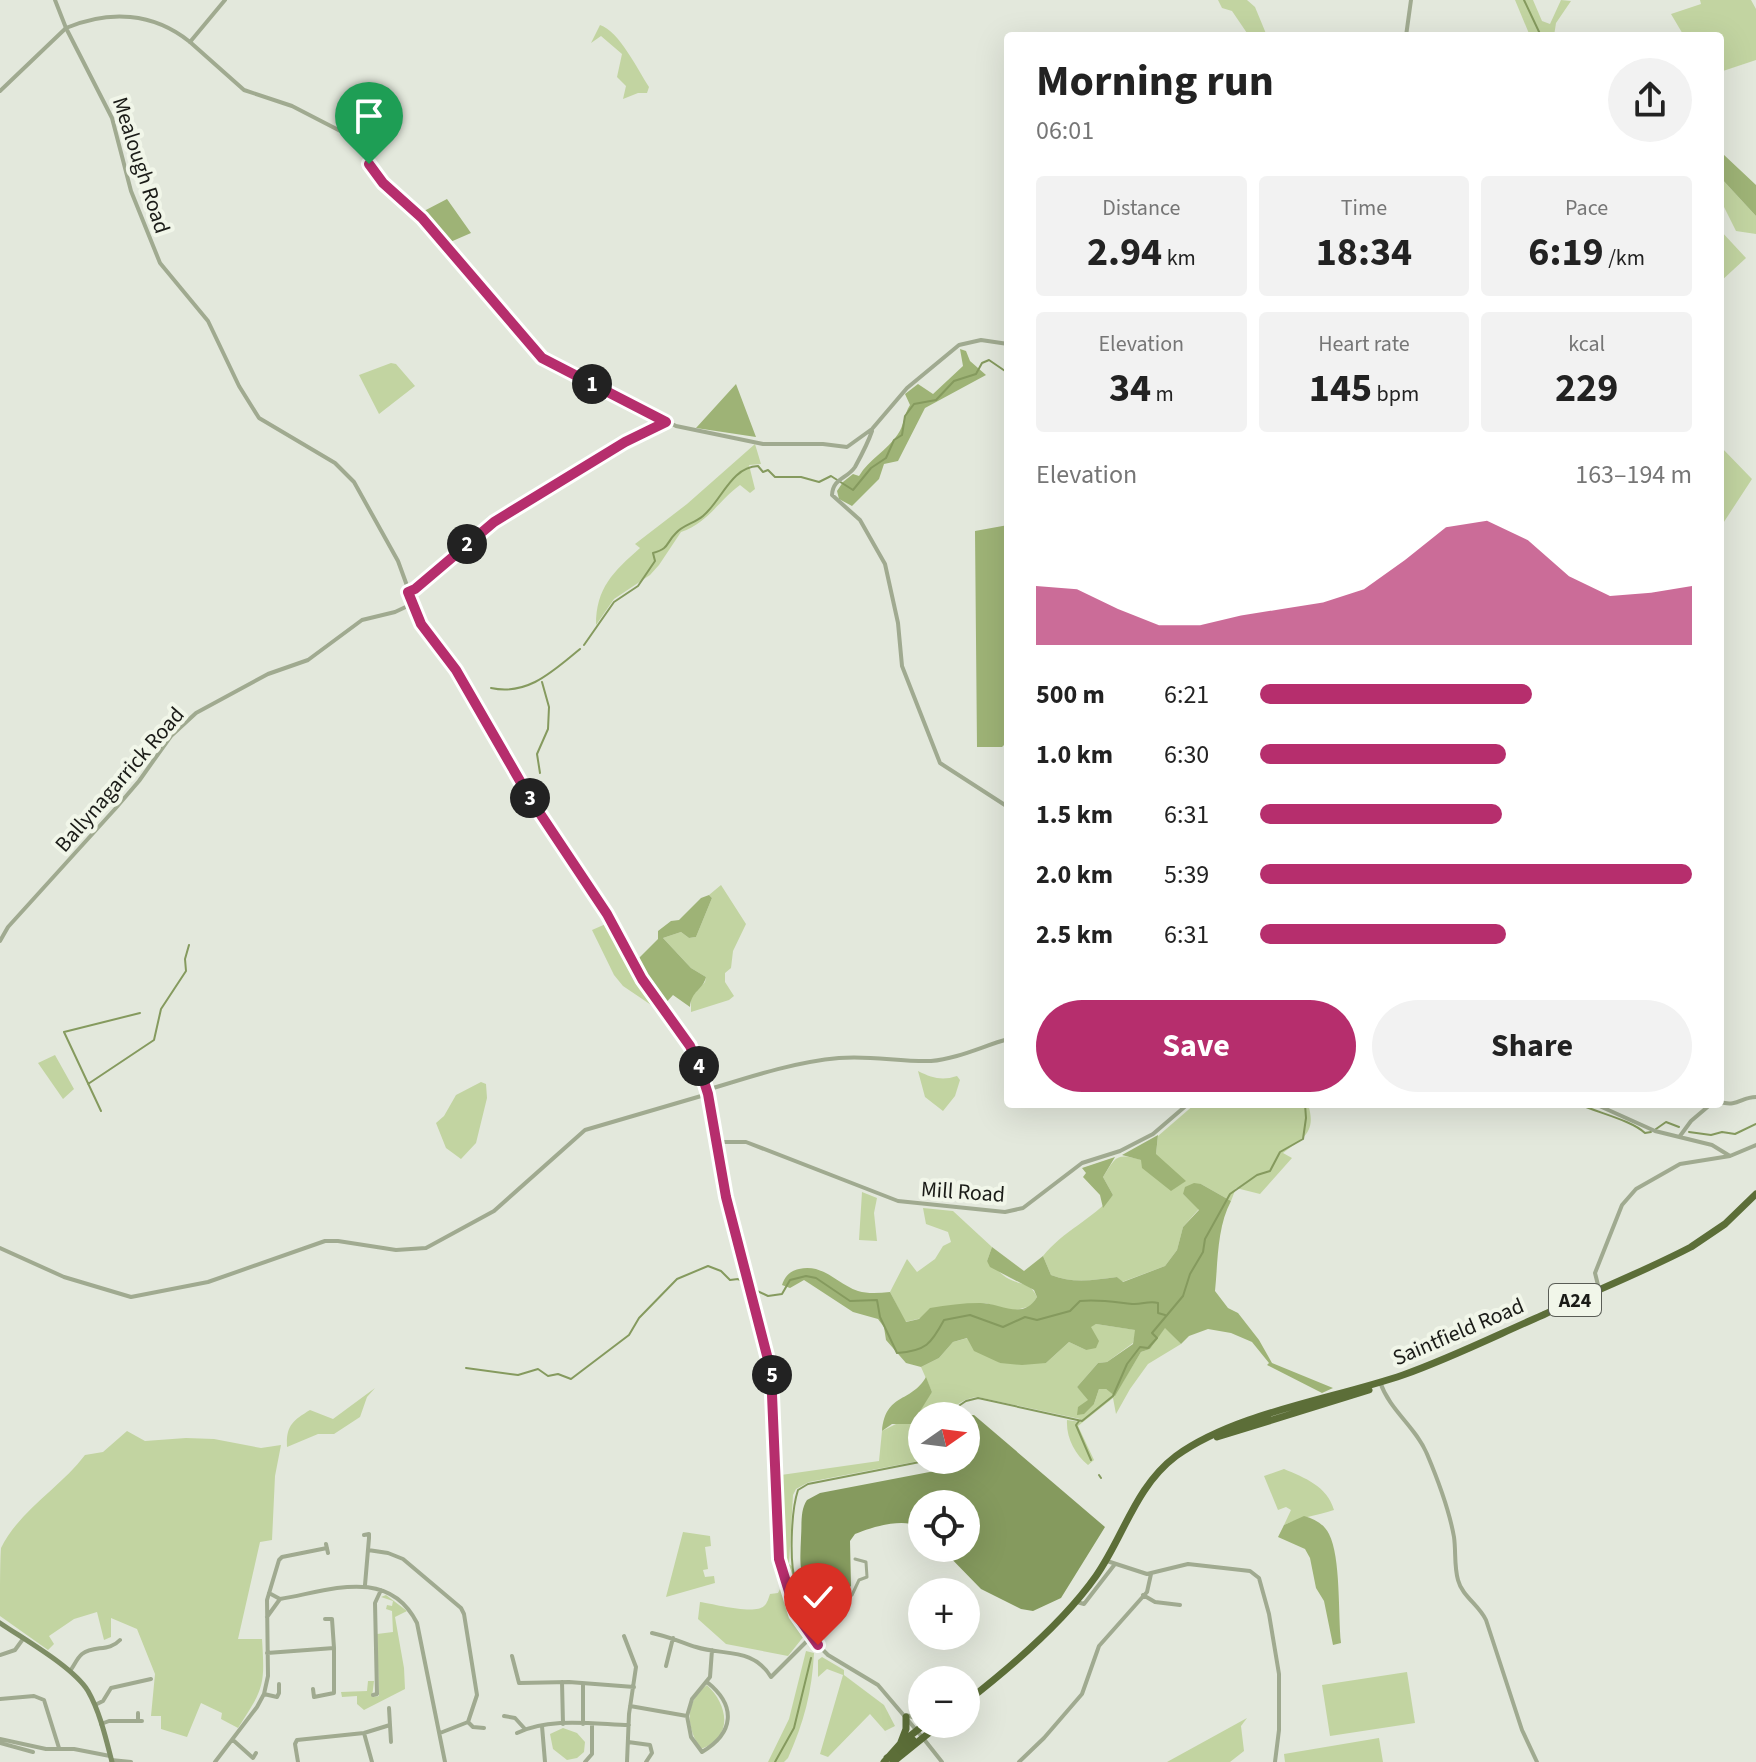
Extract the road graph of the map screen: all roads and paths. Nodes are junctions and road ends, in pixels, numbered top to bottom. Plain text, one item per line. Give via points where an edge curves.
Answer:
1 (55, 0) edge
2 (225, 0) edge
3 (1411, 0) edge
4 (66, 28) junction
5 (1407, 32) edge
6 (190, 42) junction
7 (0, 91) edge
8 (1004, 343) edge
9 (666, 422) junction
10 (872, 429) junction
11 (408, 592) junction
12 (412, 604) junction
13 (1004, 804) edge
14 (0, 941) edge
15 (1004, 1040) edge
16 (707, 1092) junction
17 (1756, 1097) edge
18 (1724, 1103) edge
19 (1183, 1108) edge
20 (1604, 1108) edge
21 (1706, 1108) edge
22 (1680, 1136) junction
23 (715, 1142) junction
24 (1756, 1145) edge
25 (1730, 1156) junction
26 (1756, 1194) edge
27 (0, 1248) edge
28 (1599, 1289) junction
29 (1380, 1382) junction
30 (1332, 1402) junction
31 (1279, 1412) junction
32 (1198, 1443) junction
33 (364, 1535) dead end
34 (327, 1548) dead end
35 (368, 1550) junction
36 (855, 1559) dead end
37 (1105, 1560) junction
38 (1115, 1564) junction
39 (1151, 1574) junction
40 (365, 1585) junction
41 (381, 1590) junction
42 (269, 1593) junction
43 (1143, 1595) junction
44 (280, 1599) junction
45 (1076, 1602) junction
46 (836, 1605) dead end
47 (1180, 1605) dead end
48 (266, 1618) junction
49 (325, 1619) dead end
50 (0, 1623) edge
51 (652, 1633) dead end
52 (624, 1636) dead end
53 (811, 1637) junction
54 (673, 1638) junction
55 (23, 1639) junction
56 (120, 1640) dead end
57 (334, 1648) junction
58 (712, 1650) junction
59 (267, 1653) junction
60 (0, 1655) edge
61 (512, 1656) dead end
62 (666, 1666) dead end
63 (70, 1671) junction
64 (151, 1679) dead end
65 (562, 1682) junction
66 (707, 1682) junction
67 (986, 1683) junction
68 (279, 1684) dead end
69 (583, 1685) junction
70 (634, 1687) junction
71 (980, 1687) edge
72 (313, 1689) dead end
73 (980, 1689) edge
74 (264, 1694) junction
75 (373, 1695) dead end
76 (0, 1699) edge
77 (95, 1705) junction
78 (630, 1706) junction
79 (389, 1708) dead end
80 (138, 1713) dead end
81 (504, 1716) dead end
82 (687, 1716) junction
83 (905, 1716) junction
84 (908, 1717) edge
85 (908, 1720) edge
86 (468, 1722) junction
87 (101, 1724) junction
88 (563, 1724) junction
89 (583, 1724) junction
90 (592, 1724) junction
91 (390, 1725) junction
92 (629, 1725) junction
93 (542, 1726) junction
94 (484, 1728) dead end
95 (525, 1729) junction
96 (364, 1733) junction
97 (440, 1733) junction
98 (517, 1733) dead end
99 (913, 1738) edge
100 (916, 1738) edge
101 (922, 1738) edge
102 (233, 1740) junction
103 (0, 1741) edge
104 (391, 1742) dead end
105 (628, 1742) junction
106 (900, 1744) junction
107 (59, 1748) junction
108 (33, 1752) dead end
109 (256, 1753) dead end
110 (111, 1759) edge
111 (888, 1761) edge
112 (131, 1762) edge
113 (215, 1762) edge
114 (298, 1762) edge
115 (371, 1762) edge
116 (445, 1762) edge
117 (545, 1762) edge
118 (585, 1762) edge
119 (627, 1762) edge
120 (646, 1762) edge
121 (942, 1762) edge
122 (1019, 1762) edge
123 (1275, 1762) edge
124 (1537, 1762) edge

1 - 4 street, Mealough Road
2 - 6 street
3 - 5 street
4 - 6 street via 98,17 124,16 162,24
4 - 7 street
4 - 11 street, Mealough Road via 112,118 135,204 160,263 208,321 259,418 335,463 354,482 398,561
6 - 9 street via 244,90 292,106 356,141 375,175 416,212 542,358
8 - 10 street via 981,340 959,345 901,394
9 - 10 street via 763,444 840,447 852,445
9 - 11 street via 494,522
10 - 13 street via 855,466 836,481 832,495 860,520 885,564 902,666 937,758
11 - 12 street, Mealough Road
12 - 14 street, Ballynagarrick Road via 362,620 308,660 268,674 196,713
12 - 16 street, Mealough Road via 607,914 642,979 690,1046
15 - 16 street via 945,1059 834,1058
16 - 23 street, Mealough Road
16 - 27 street via 585,1130 494,1211 426,1248 325,1241 208,1282 131,1297 64,1277
17 - 18 street
19 - 23 street, Mill Road via 1153,1134 1082,1163 1023,1208 1005,1212 898,1201 746,1142
20 - 22 street
21 - 22 street
22 - 25 street
23 - 53 street, Mealough Road via 771,1371 779,1559 793,1605
24 - 25 street
25 - 28 street via 1672,1166 1630,1194 1595,1273
26 - 28 highway, Saintfield Road / A24 via 1704,1240
28 - 29 highway, Saintfield Road / A24
29 - 30 highway, Saintfield Road / A24
29 - 31 highway, Saintfield Road / A24
29 - 124 street via 1427,1454 1453,1534 1458,1580 1486,1620
30 - 31 highway
30 - 32 highway, Saintfield Road / A24
31 - 32 highway, Saintfield Road / A24
32 - 37 highway, Saintfield Road / A24 via 1150,1482
33 - 35 street via 369,1534
34 - 42 street via 282,1557
35 - 40 street
35 - 86 street via 403,1559 461,1608 477,1695
36 - 46 street via 866,1562 867,1577
37 - 38 street
37 - 45 highway, Saintfield Road / A24
38 - 39 street
38 - 45 street, Saintfield Road via 1084,1604
39 - 43 street
39 - 123 street via 1188,1564 1250,1571 1259,1578 1279,1674
40 - 41 street
40 - 44 street
41 - 75 street via 375,1603
41 - 97 street via 396,1598 417,1623
42 - 44 street
42 - 48 street
43 - 47 street
43 - 122 street via 1099,1646 1087,1686 1076,1702
44 - 48 street
45 - 67 highway, Saintfield Road / A24
48 - 59 street
49 - 57 street via 332,1619
50 - 55 main road
51 - 54 street
52 - 70 street via 636,1667
53 - 58 street via 771,1677 746,1655
53 - 83 street, Mealough Road via 828,1655 878,1685
54 - 58 street
54 - 62 street
55 - 60 street via 15,1650
55 - 63 main road
56 - 63 street via 111,1648 82,1654
57 - 59 street
57 - 72 street via 334,1693 314,1697
58 - 66 street
59 - 74 street
61 - 65 street via 519,1683
63 - 77 main road
64 - 77 street via 111,1688
65 - 69 street
65 - 88 street
66 - 82 street via 692,1699
66 - 82 street via 723,1697 728,1722 720,1739 702,1752 691,1737
67 - 71 highway, Saintfield Road / A24
67 - 73 highway, Saintfield Road / A24
68 - 74 street via 277,1697
69 - 70 street
69 - 89 street
70 - 78 street
74 - 102 street
76 - 107 street via 44,1700
77 - 87 main road
78 - 82 street
78 - 92 street
79 - 91 street
80 - 87 street via 140,1721
81 - 95 street via 515,1718
83 - 84 street
83 - 85 street, Mealough Road
83 - 106 highway
86 - 94 street
86 - 97 street
87 - 110 main road
88 - 89 street
88 - 93 street
89 - 90 street
90 - 92 street
90 - 118 street via 592,1754
91 - 96 street
91 - 104 street
92 - 105 street
93 - 95 street
93 - 117 street
95 - 98 street
96 - 114 street via 297,1740
96 - 115 street
97 - 116 street
99 - 106 highway
100 - 111 highway
101 - 121 street, Mealough Road
102 - 109 street via 253,1758
102 - 113 street
103 - 107 street
103 - 108 street
105 - 119 street
105 - 120 street via 650,1745
106 - 111 highway
107 - 110 street
110 - 112 street

